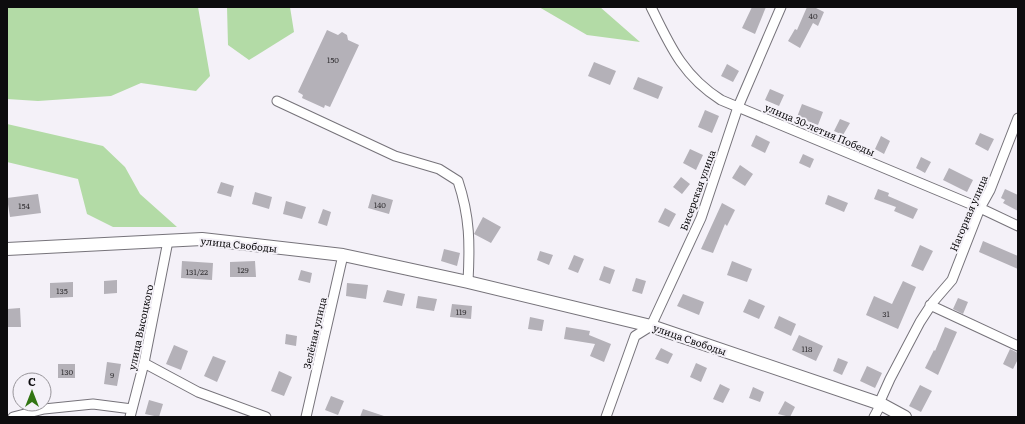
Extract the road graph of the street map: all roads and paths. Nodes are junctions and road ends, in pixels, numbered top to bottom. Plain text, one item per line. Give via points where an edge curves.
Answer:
1 (651, 7) edge
2 (781, 7) edge
3 (276, 101) dead end
4 (738, 107) junction
5 (1018, 118) edge
6 (980, 208) junction
7 (1018, 226) edge
8 (168, 241) junction
9 (7, 249) edge
10 (343, 255) junction
11 (468, 282) junction
12 (930, 305) junction
13 (651, 326) junction
14 (1018, 346) edge
15 (144, 363) junction
16 (881, 404) junction
17 (131, 413) edge
18 (13, 417) edge
19 (266, 417) edge
20 (306, 417) edge
21 (606, 417) edge
22 (874, 417) edge
23 (905, 417) edge

1 - 4 street, улица 30-летия Победы via 671,50 690,74 710,93
2 - 4 street, Бисерская улица
3 - 11 street via 395,156 439,169 458,181 466,205 470,240
4 - 6 street, улица 30-летия Победы
4 - 13 street, Бисерская улица via 700,218
5 - 6 street, Нагорная улица via 990,190
6 - 7 street, улица 30-летия Победы
6 - 12 street, Нагорная улица via 952,280
8 - 9 street, улица Свободы
8 - 10 street, улица Свободы via 202,239
8 - 15 street, улица Высоцкого
10 - 11 street, улица Свободы
10 - 20 street, Зелёная улица
11 - 13 street, улица Свободы
12 - 14 street
12 - 16 street, Нагорная улица via 890,380
13 - 16 street, улица Свободы
13 - 21 street via 635,336
15 - 17 street, улица Высоцкого
15 - 19 street via 198,392
16 - 22 street, Нагорная улица
16 - 23 street, улица Свободы
17 - 18 street via 94,404 44,409

